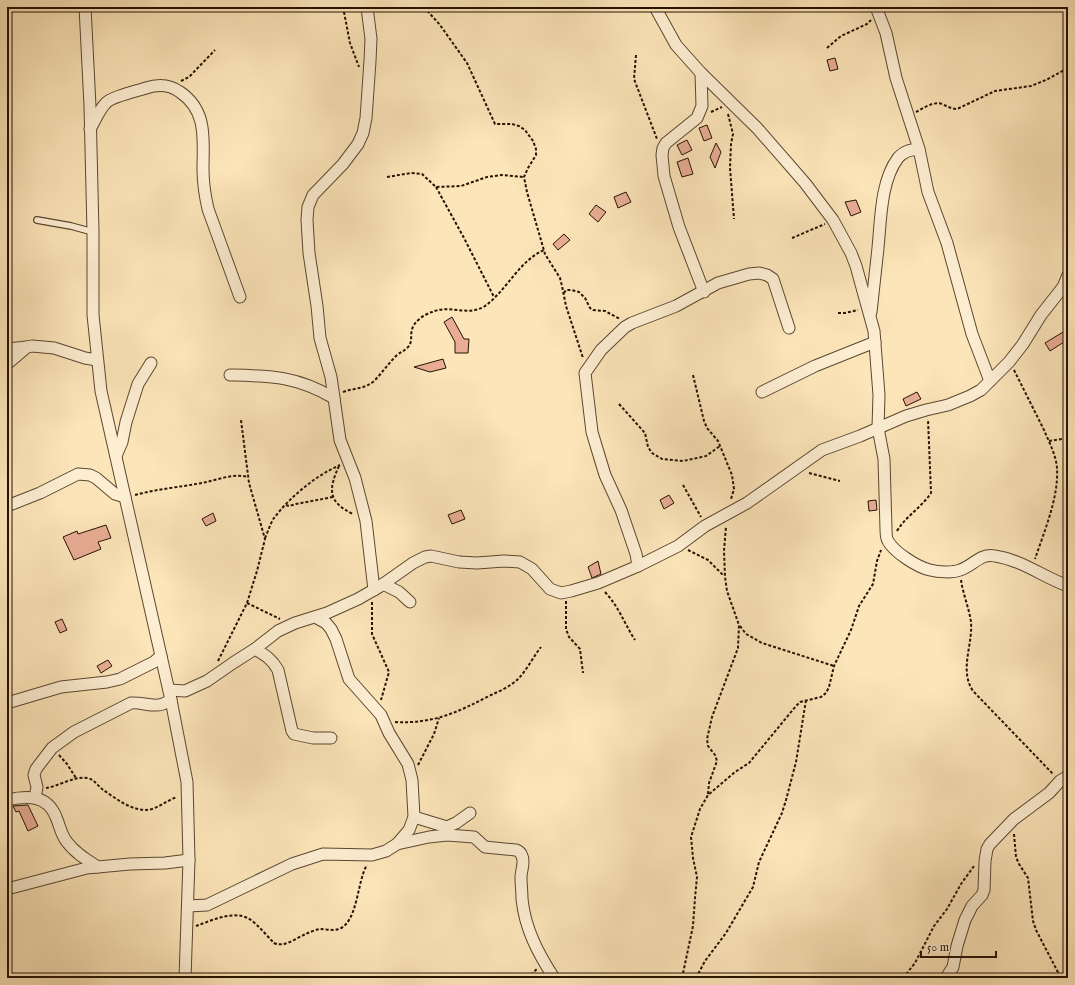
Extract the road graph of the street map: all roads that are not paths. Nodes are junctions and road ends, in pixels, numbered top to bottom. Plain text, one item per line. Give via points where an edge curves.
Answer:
1 (85, 7) edge
2 (367, 7) edge
3 (655, 7) edge
4 (877, 9) edge
5 (701, 73) junction
6 (90, 129) junction
7 (919, 149) junction
8 (37, 220) dead end
9 (93, 232) junction
10 (1068, 275) edge
11 (704, 292) junction
12 (240, 296) dead end
13 (869, 313) junction
14 (789, 328) dead end
15 (875, 342) junction
16 (27, 347) junction
17 (7, 349) edge
18 (98, 360) junction
19 (151, 363) dead end
20 (7, 364) edge
21 (230, 375) dead end
22 (990, 381) junction
23 (762, 392) dead end
24 (334, 400) junction
25 (878, 428) junction
26 (116, 456) junction
27 (125, 497) junction
28 (7, 506) edge
29 (638, 566) junction
30 (383, 584) junction
31 (1068, 586) edge
32 (372, 592) junction
33 (410, 602) dead end
34 (315, 617) junction
35 (254, 649) junction
36 (161, 656) junction
37 (170, 695) junction
38 (7, 703) edge
39 (331, 738) dead end
40 (1064, 779) edge
41 (36, 794) junction
42 (7, 800) edge
43 (470, 813) dead end
44 (414, 817) junction
45 (397, 844) junction
46 (189, 860) junction
47 (98, 867) junction
48 (7, 889) edge
49 (188, 906) junction
50 (183, 977) edge
51 (554, 978) edge
52 (946, 978) edge

1 - 6 street
2 - 24 street via 371,37 363,133 350,155 313,195 308,207 309,253 320,338 331,377
3 - 5 street via 676,45
4 - 7 street
5 - 11 street via 702,106 697,118 666,143 662,156 664,176 679,226
5 - 13 street via 728,104 757,128 820,201 851,253
6 - 9 street
6 - 12 street via 106,102 150,87 166,85 177,89 193,102 202,124 203,171 208,209
7 - 13 street via 906,151 898,157 891,169 881,211
7 - 22 street via 928,192 947,243 972,334
8 - 9 lane
9 - 18 street via 92,315
10 - 22 street via 1063,287 1040,315 1023,344
11 - 14 street via 718,283 749,274 759,272 767,275 773,279
11 - 29 street via 625,327 601,350 585,373 592,432 605,475 621,510
13 - 15 street
15 - 23 street via 815,366
15 - 25 street via 879,395
16 - 17 street
16 - 18 street via 54,348
16 - 20 street
18 - 26 street via 101,391
19 - 26 street via 138,384
21 - 24 street via 285,378 312,387
22 - 25 street via 970,396 948,405 906,416
24 - 32 street via 338,430 355,478 366,521
25 - 29 street via 822,450 747,503 705,526 678,546
25 - 31 street via 884,459 888,542 896,551 930,570 959,571 981,557 994,555 1018,562
26 - 27 street
27 - 28 street via 115,494 90,475 78,474
27 - 36 street
29 - 30 street via 598,583 567,592 556,592 532,569 520,562 471,562 431,556 413,563
30 - 32 street
30 - 33 street via 399,592
32 - 34 street
34 - 35 street via 278,631
34 - 44 street via 332,629 349,679 381,716 408,764 412,780
35 - 37 street via 207,681
35 - 39 street via 269,657 278,670 294,734
36 - 37 street
36 - 38 street via 120,679 61,687
37 - 41 street via 160,705 136,702 126,705 74,732 52,748 36,769
37 - 46 street via 188,795
40 - 52 street via 1014,819 987,849 984,890 965,920 953,968
41 - 42 street
41 - 47 street via 53,810 63,835 74,850
43 - 44 street via 447,827
44 - 45 street via 405,836
45 - 49 street via 372,855 323,854 307,858 207,905
45 - 51 street via 430,837 470,836 477,838 485,847 519,851 523,856 521,877 526,924
46 - 47 street
46 - 49 street
47 - 48 street
49 - 50 street

